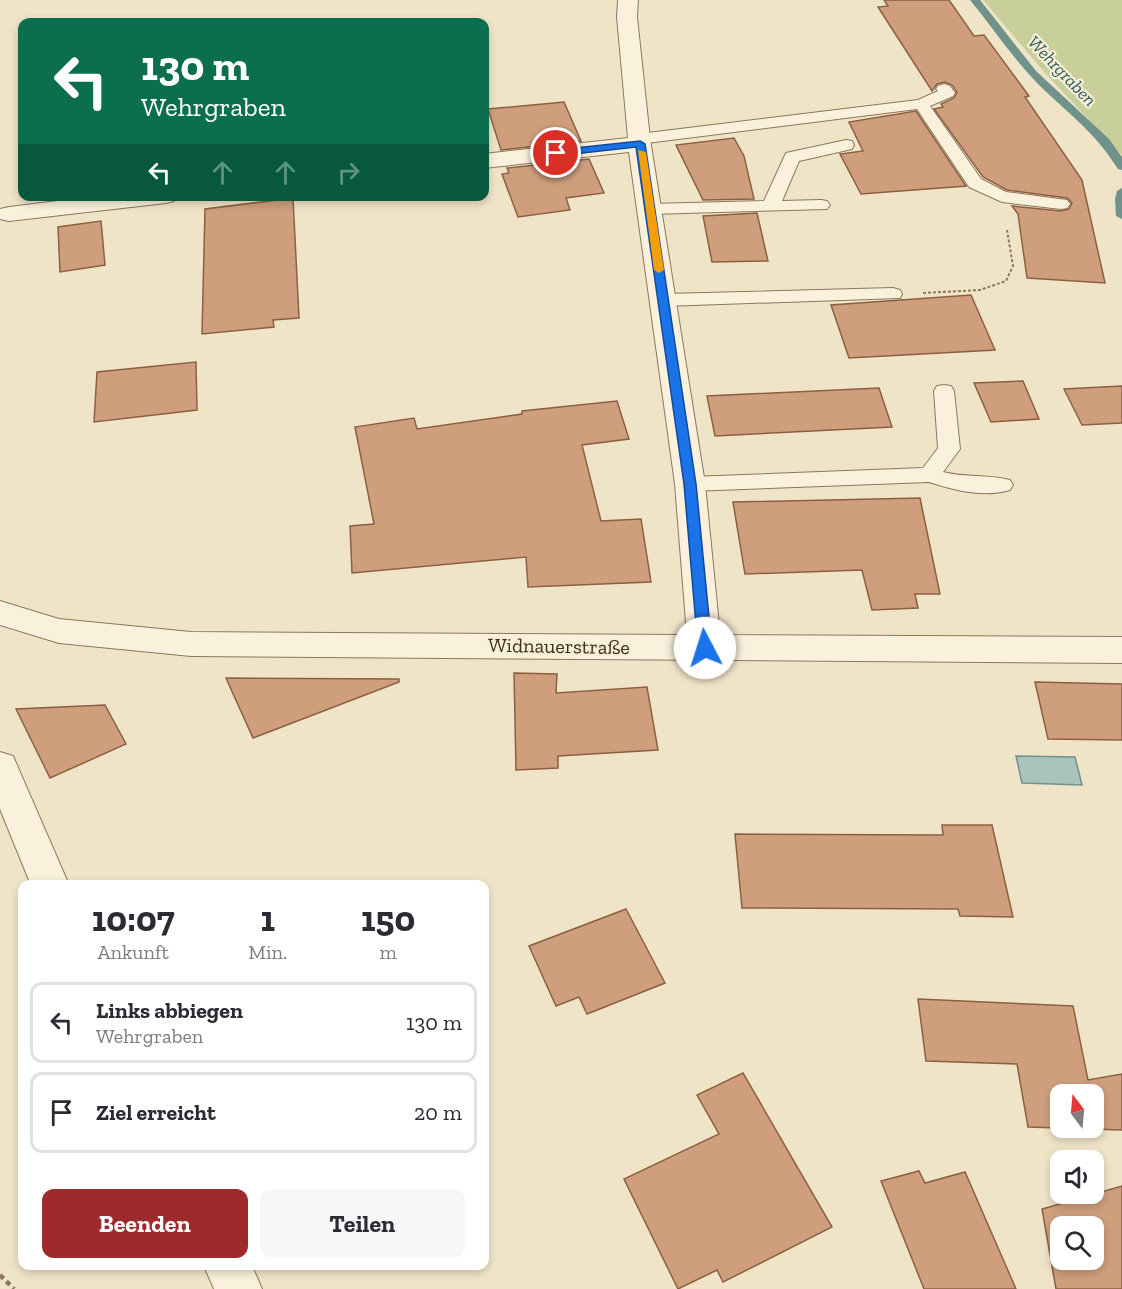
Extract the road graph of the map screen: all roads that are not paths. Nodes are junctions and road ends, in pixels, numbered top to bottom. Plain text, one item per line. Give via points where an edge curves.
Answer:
1 (628, 0) edge
2 (944, 89) dead end
3 (921, 104) junction
4 (640, 141) junction
5 (846, 146) dead end
6 (489, 160) edge
7 (122, 201) edge
8 (1061, 204) dead end
9 (822, 205) dead end
10 (771, 206) junction
11 (650, 209) junction
12 (9, 214) dead end
13 (893, 294) road end
14 (664, 300) junction
15 (944, 390) dead end
16 (929, 475) junction
17 (690, 484) junction
18 (1002, 485) dead end
19 (0, 613) edge
20 (705, 648) junction
21 (1122, 650) edge
22 (0, 766) edge
23 (48, 880) edge
24 (229, 1270) edge
25 (239, 1289) edge

1 - 4 street
2 - 3 lane via 947,93
3 - 4 lane
3 - 8 lane via 975,183 1002,197
4 - 6 street
4 - 11 street
5 - 10 lane via 792,157
7 - 12 street
9 - 10 lane
10 - 11 lane
11 - 14 street
13 - 14 lane
14 - 17 street
15 - 16 lane via 948,449
16 - 17 lane
16 - 18 lane via 960,484
17 - 20 street
19 - 20 street, Widnauerstraße via 59,631 191,644
20 - 21 street, Widnauerstraße
22 - 23 street
24 - 25 street

